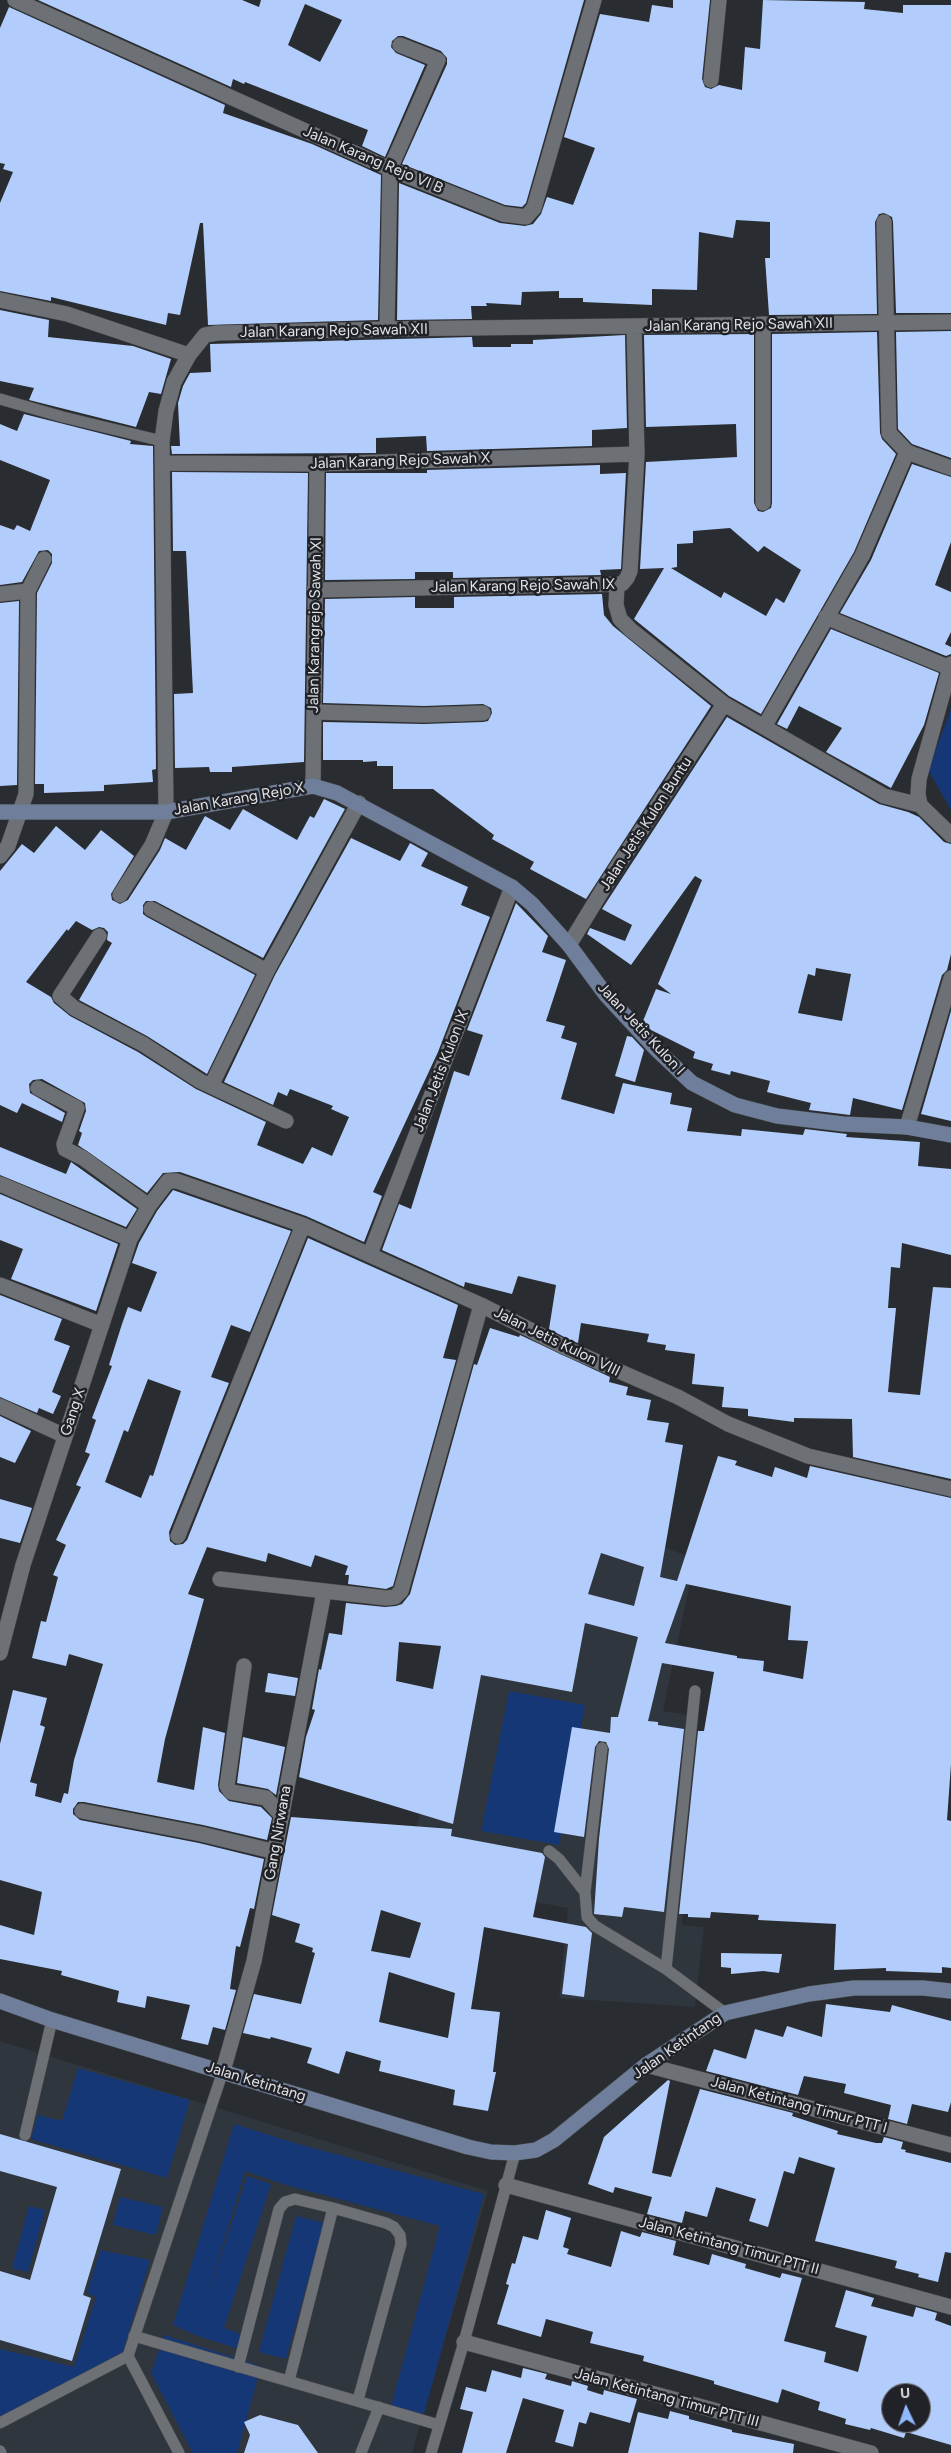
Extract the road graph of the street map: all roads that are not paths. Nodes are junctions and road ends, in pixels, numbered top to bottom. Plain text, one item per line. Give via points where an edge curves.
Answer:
1 (14, 0) edge
2 (594, 0) edge
3 (719, 0) edge
4 (400, 45) dead end
5 (711, 80) dead end
6 (390, 169) junction
7 (884, 222) dead end
8 (0, 300) edge
9 (951, 322) edge
10 (886, 323) junction
11 (763, 324) junction
12 (634, 326) junction
13 (387, 329) junction
14 (189, 355) junction
15 (0, 399) edge
16 (162, 441) junction
17 (907, 452) junction
18 (637, 454) junction
19 (163, 463) junction
20 (317, 464) junction
21 (951, 468) edge
22 (763, 503) dead end
23 (44, 559) dead end
24 (617, 586) junction
25 (314, 590) junction
26 (28, 591) junction
27 (0, 594) edge
28 (826, 618) junction
29 (950, 666) edge
30 (724, 704) junction
31 (314, 712) junction
32 (484, 714) dead end
33 (764, 727) junction
34 (313, 786) junction
35 (359, 803) junction
36 (920, 805) junction
37 (0, 812) edge
38 (21, 812) junction
39 (166, 812) junction
40 (951, 835) edge
41 (0, 856) edge
42 (512, 887) junction
43 (120, 895) dead end
44 (150, 909) dead end
45 (99, 936) dead end
46 (569, 945) junction
47 (267, 971) junction
48 (951, 978) edge
49 (211, 1086) junction
50 (38, 1088) dead end
51 (286, 1122) dead end
52 (907, 1127) junction
53 (951, 1135) edge
54 (168, 1181) joint
55 (0, 1184) edge
56 (149, 1206) junction
57 (303, 1224) junction
58 (130, 1239) junction
59 (370, 1254) junction
60 (0, 1285) edge
61 (481, 1305) junction
62 (102, 1325) junction
63 (0, 1406) edge
64 (65, 1436) junction
65 (951, 1489) edge
66 (178, 1536) dead end
67 (220, 1579) dead end
68 (324, 1592) junction
69 (0, 1653) edge
70 (244, 1666) dead end
71 (695, 1691) dead end
72 (602, 1748) dead end
73 (82, 1812) dead end
74 (282, 1816) junction
75 (549, 1851) dead end
76 (276, 1852) junction
77 (585, 1892) junction
78 (666, 1969) junction
79 (951, 1990) edge
80 (0, 2001) edge
81 (725, 2013) junction
82 (52, 2020) junction
83 (646, 2066) junction
84 (224, 2071) junction
85 (25, 2135) dead end
86 (951, 2145) edge
87 (515, 2153) junction
88 (506, 2184) junction
89 (333, 2208) junction
90 (951, 2307) edge
91 (134, 2336) junction
92 (464, 2342) junction
93 (128, 2356) junction
94 (238, 2367) junction
95 (289, 2381) junction
96 (358, 2400) junction
97 (379, 2407) junction
98 (0, 2423) edge
99 (439, 2425) junction
100 (179, 2453) edge
101 (361, 2453) edge
102 (431, 2453) edge
103 (871, 2453) edge

1 - 6 street, Jalan Karang Rejo VI B
2 - 6 street, Jalan Karang Rejo VI B via 534,208 526,217 503,214
3 - 5 street
4 - 6 street via 438,60
6 - 13 street
7 - 10 street
8 - 14 street via 67,314
9 - 10 street, Jalan Karang Rejo Sawah XII
10 - 11 street, Jalan Karang Rejo Sawah XII
10 - 17 street via 889,433
11 - 12 street, Jalan Karang Rejo Sawah XII
11 - 22 street
12 - 13 street, Jalan Karang Rejo Sawah XII
12 - 18 street, Jalan Karang Rejo Sawah IX
13 - 14 street, Jalan Karang Rejo Sawah XII via 217,333 205,335
14 - 16 street, Jalan Karang Rejo Sawah XII via 174,382
15 - 16 lane
16 - 19 street, Jalan Karang Rejo Sawah XII
17 - 21 street
17 - 28 street via 862,556
18 - 20 street, Jalan Karang Rejo Sawah X
18 - 24 street, Jalan Karang Rejo Sawah IX via 630,571 628,578
19 - 20 street, Jalan Karang Rejo Sawah X
19 - 39 street, Jalan Karang Rejo Sawah XII
20 - 25 street, Jalan Karangrejo Sawah XI
23 - 26 street
24 - 25 street, Jalan Karang Rejo Sawah IX
24 - 30 street via 616,605 620,619
25 - 31 street, Jalan Karangrejo Sawah XI
26 - 27 street
26 - 38 street via 26,794
28 - 29 street
28 - 33 street
29 - 36 street via 919,779
30 - 33 street
30 - 46 street, Jalan Jetis Kulon Buntu
31 - 32 street
31 - 34 street, Jalan Karangrejo Sawah XI
33 - 36 street via 884,796
34 - 35 street, Jalan Karang Rejo X via 337,792
34 - 39 street, Jalan Karang Rejo X
35 - 42 street, Jalan Karang Rejo X
35 - 47 street
36 - 40 street
37 - 38 street, Jalan Karang Rejo X
38 - 39 street, Jalan Karang Rejo X
38 - 41 street via 8,846
39 - 43 street via 152,845
42 - 46 street, Jalan Jetis Kulon I
42 - 59 street, Jalan Jetis Kulon IX
44 - 47 street
45 - 49 street via 60,996 74,1008 143,1044
46 - 52 street, Jalan Jetis Kulon I via 606,995 692,1083 735,1104 777,1116
47 - 49 street
48 - 52 street
49 - 51 street
50 - 56 street via 77,1108 64,1147
52 - 53 street, Jalan Jetis Kulon I
54 - 56 street, Gang X
54 - 57 street, Jalan Jetis Kulon VIII via 177,1181
55 - 58 street
56 - 58 street, Gang X
57 - 59 street, Jalan Jetis Kulon VIII
57 - 66 street
58 - 62 street, Gang X
59 - 61 street, Jalan Jetis Kulon VIII
60 - 62 street
61 - 65 street, Jalan Jetis Kulon VIII via 566,1348 678,1397 728,1424 808,1456
61 - 68 street via 401,1592 386,1598
62 - 64 street, Gang X
63 - 64 street
64 - 69 street, Gang X via 23,1565
67 - 68 street
68 - 74 street, Gang Nirwana
70 - 74 street via 227,1786 231,1792 266,1798
71 - 78 lane
72 - 77 lane
73 - 76 street
74 - 76 street, Gang Nirwana
75 - 77 lane
76 - 84 street, Gang Nirwana via 254,1961
77 - 78 lane via 587,1917 595,1926
78 - 81 lane
79 - 81 street, Jalan Ketintang via 854,1988 809,1994
80 - 82 street, Jalan Ketintang
81 - 83 street, Jalan Ketintang
82 - 84 street, Jalan Ketintang
82 - 85 lane
83 - 86 street, Jalan Ketintang Timur PTT I
83 - 87 street, Jalan Ketintang via 554,2140 536,2150
84 - 87 street, Jalan Ketintang via 468,2147
84 - 91 lane
87 - 88 lane
88 - 90 street, Jalan Ketintang Timur PTT II
88 - 92 lane
89 - 94 lane via 295,2199 285,2202 279,2209
89 - 95 lane
89 - 96 lane via 386,2223 400,2235 401,2244
91 - 93 lane
91 - 94 lane
92 - 99 lane
92 - 103 street, Jalan Ketintang Timur PTT III
93 - 98 lane
93 - 100 lane
94 - 95 lane
95 - 96 lane
96 - 97 lane
97 - 99 lane
97 - 101 lane
99 - 102 lane

